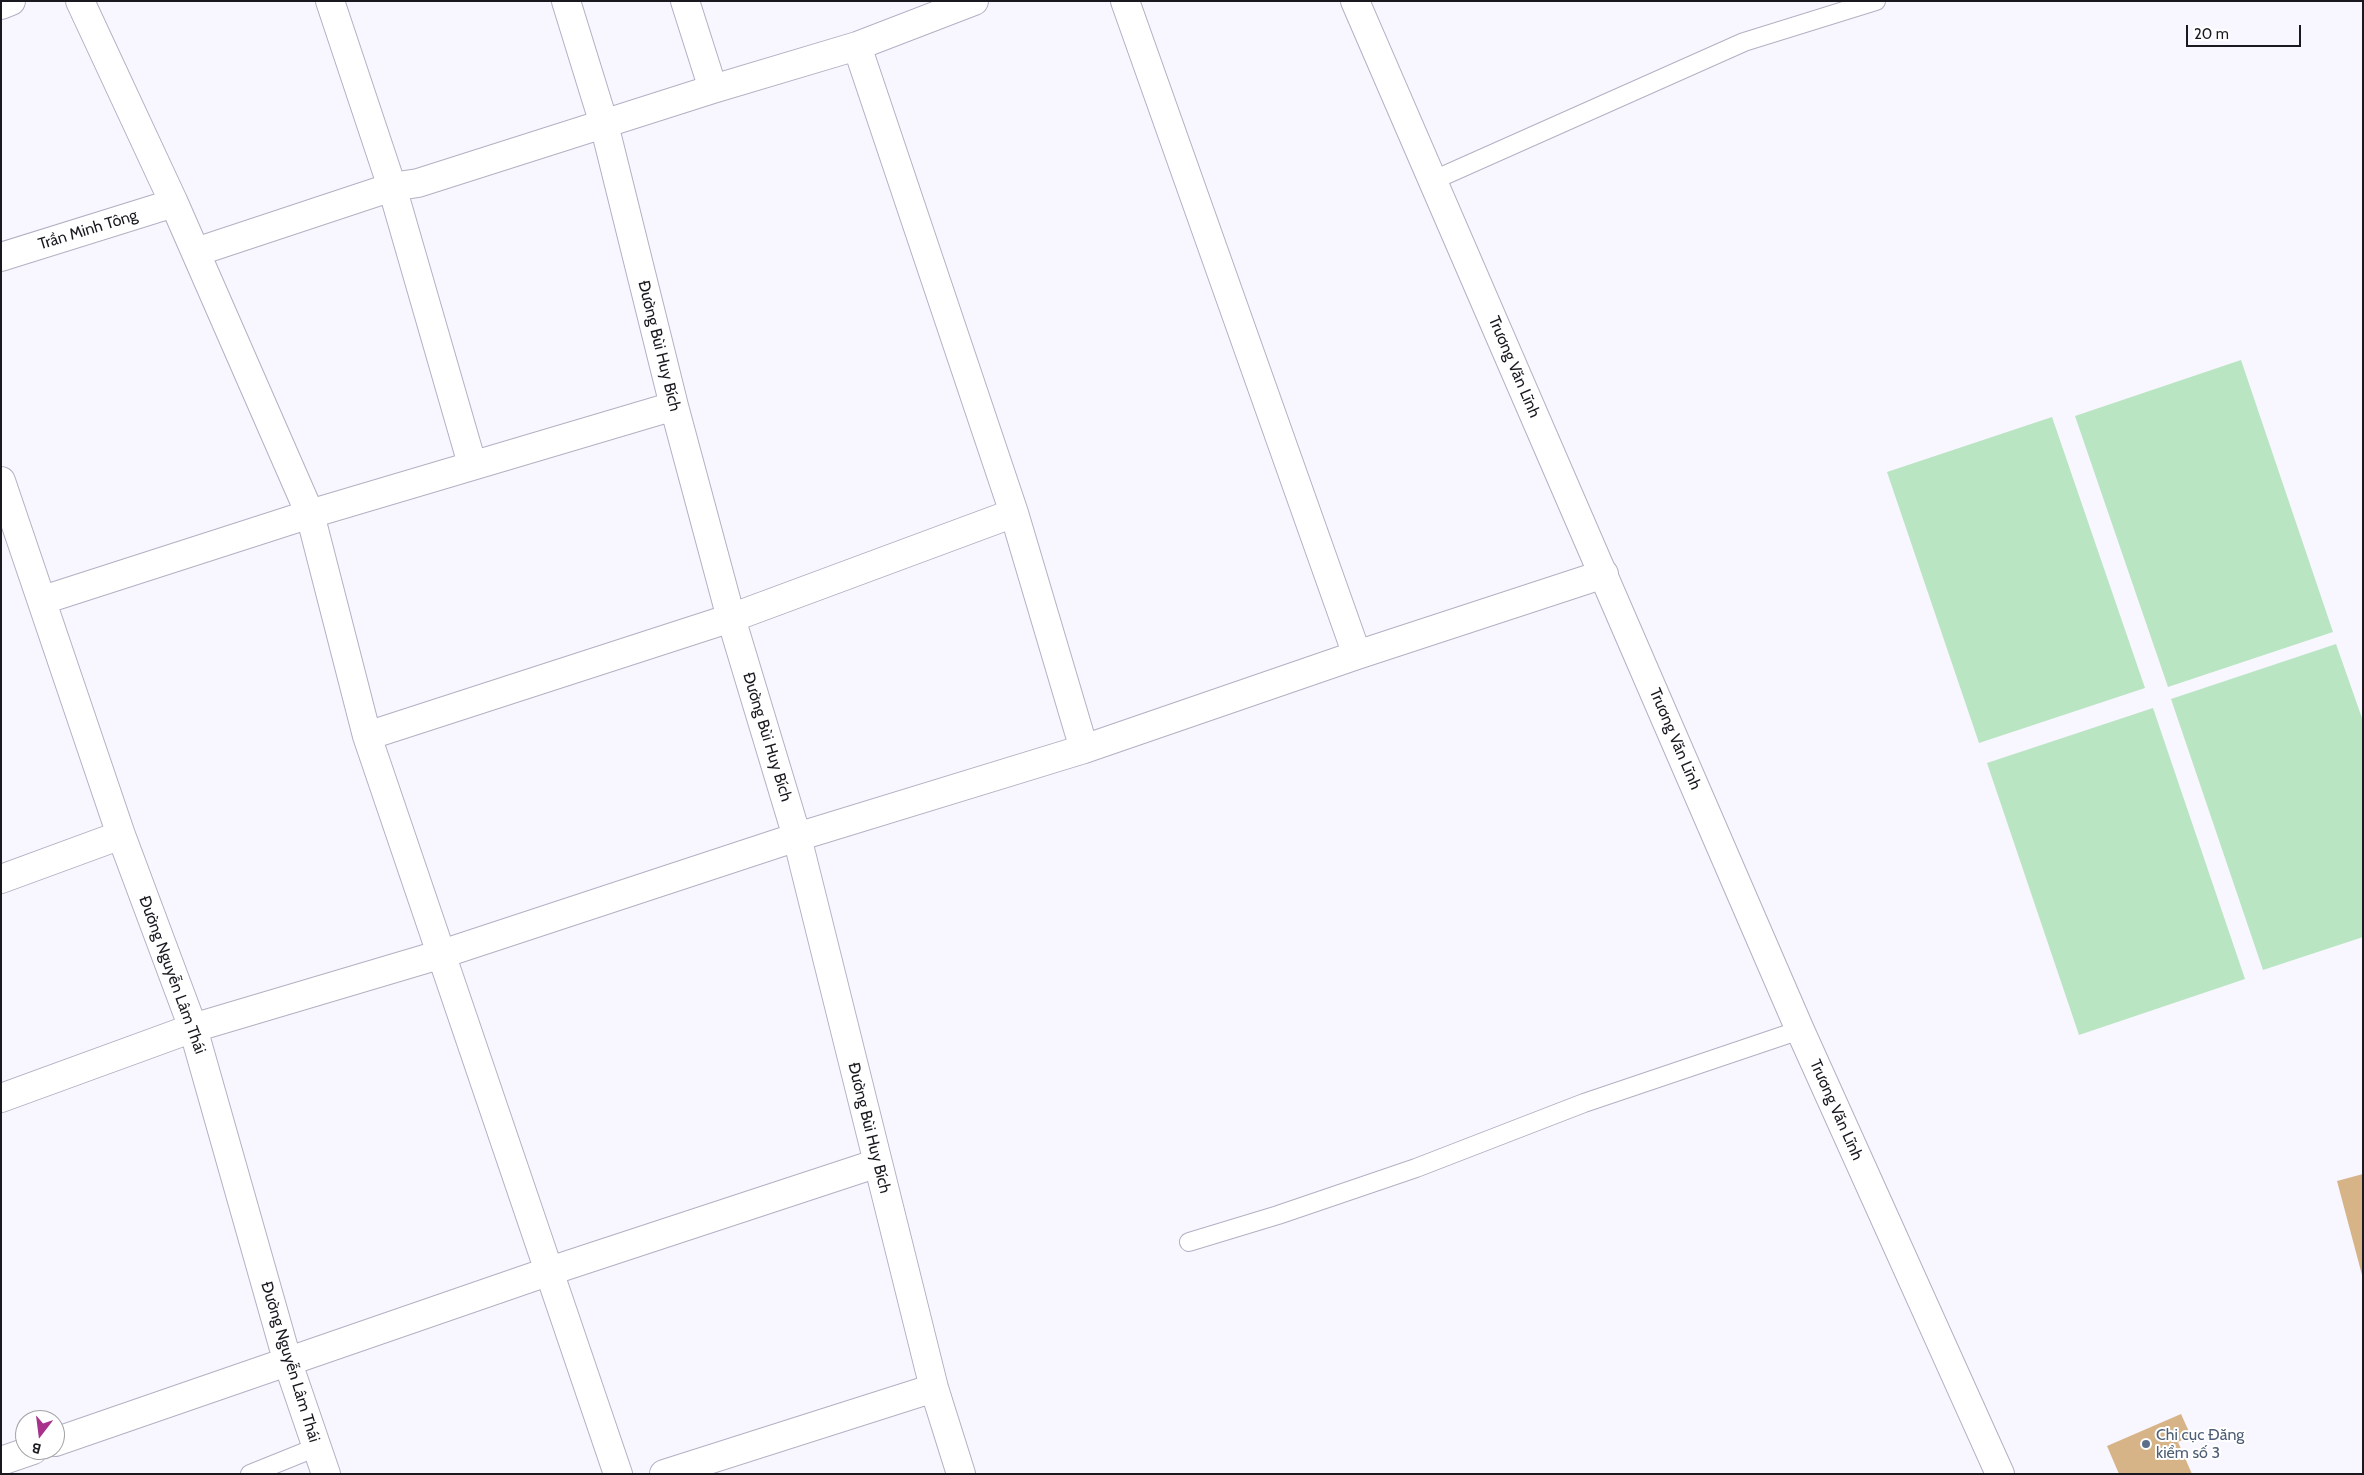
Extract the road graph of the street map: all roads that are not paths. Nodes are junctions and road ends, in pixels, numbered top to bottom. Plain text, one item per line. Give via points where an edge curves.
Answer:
1 (11, 1) edge
2 (80, 1) edge
3 (330, 1) edge
4 (566, 1) edge
5 (685, 1) edge
6 (974, 1) edge
7 (1125, 1) edge
8 (1355, 1) edge
9 (1876, 1) edge
10 (1, 5) edge
11 (857, 46) junction
12 (713, 89) junction
13 (604, 124) junction
14 (1434, 180) junction
15 (392, 187) junction
16 (174, 203) junction
17 (196, 252) junction
18 (1, 257) edge
19 (674, 406) junction
20 (472, 464) junction
21 (1, 481) edge
22 (1014, 513) junction
23 (310, 514) junction
24 (1604, 574) junction
25 (43, 600) junction
26 (731, 618) junction
27 (1356, 655) junction
28 (367, 736) junction
29 (1084, 748) junction
30 (121, 835) junction
31 (797, 837) junction
32 (1, 879) edge
33 (442, 954) junction
34 (193, 1028) junction
35 (1800, 1030) junction
36 (1, 1098) edge
37 (878, 1164) junction
38 (1189, 1242) dead end
39 (550, 1272) junction
40 (288, 1363) junction
41 (934, 1388) junction
42 (65, 1439) edge
43 (317, 1447) junction
44 (15, 1456) edge
45 (1, 1461) edge
46 (250, 1474) edge
47 (326, 1474) edge
48 (618, 1474) edge
49 (664, 1474) edge
50 (961, 1474) edge
51 (2000, 1474) edge

1 - 10 street
2 - 16 street
3 - 15 street
4 - 13 street, Đường Bùi Huy Bích
5 - 12 street
6 - 11 street
7 - 27 street
8 - 14 street, Trương Văn Lĩnh
9 - 14 lane via 1744,42
11 - 12 street
11 - 22 street
12 - 13 street
13 - 15 street via 418,183
13 - 19 street, Đường Bùi Huy Bích
14 - 24 street, Trương Văn Lĩnh
15 - 17 street
15 - 20 street
16 - 17 street
16 - 18 street, Trần Minh Tông
17 - 23 street
19 - 20 street
19 - 26 street, Đường Bùi Huy Bích
20 - 23 street
21 - 25 street, Đường Nguyễn Lâm Thái
22 - 26 street
22 - 29 street
23 - 25 street
23 - 28 street
24 - 27 street
24 - 35 street, Trương Văn Lĩnh
25 - 30 street, Đường Nguyễn Lâm Thái
26 - 28 street
26 - 31 street, Đường Bùi Huy Bích
27 - 29 street
28 - 33 street
29 - 31 street
30 - 32 street
30 - 34 street, Đường Nguyễn Lâm Thái
31 - 33 street
31 - 37 street, Đường Bùi Huy Bích
33 - 34 street
33 - 39 street
34 - 36 street
34 - 40 street, Đường Nguyễn Lâm Thái
35 - 38 lane via 1584,1103 1416,1168
35 - 51 street, Trương Văn Lĩnh
37 - 39 street
37 - 41 street, Đường Bùi Huy Bích
39 - 40 street
39 - 48 street
40 - 42 street
40 - 43 street, Đường Nguyễn Lâm Thái
41 - 49 street
41 - 50 street, Đường Bùi Huy Bích
43 - 46 lane
43 - 47 street, Đường Nguyễn Lâm Thái
44 - 45 street

